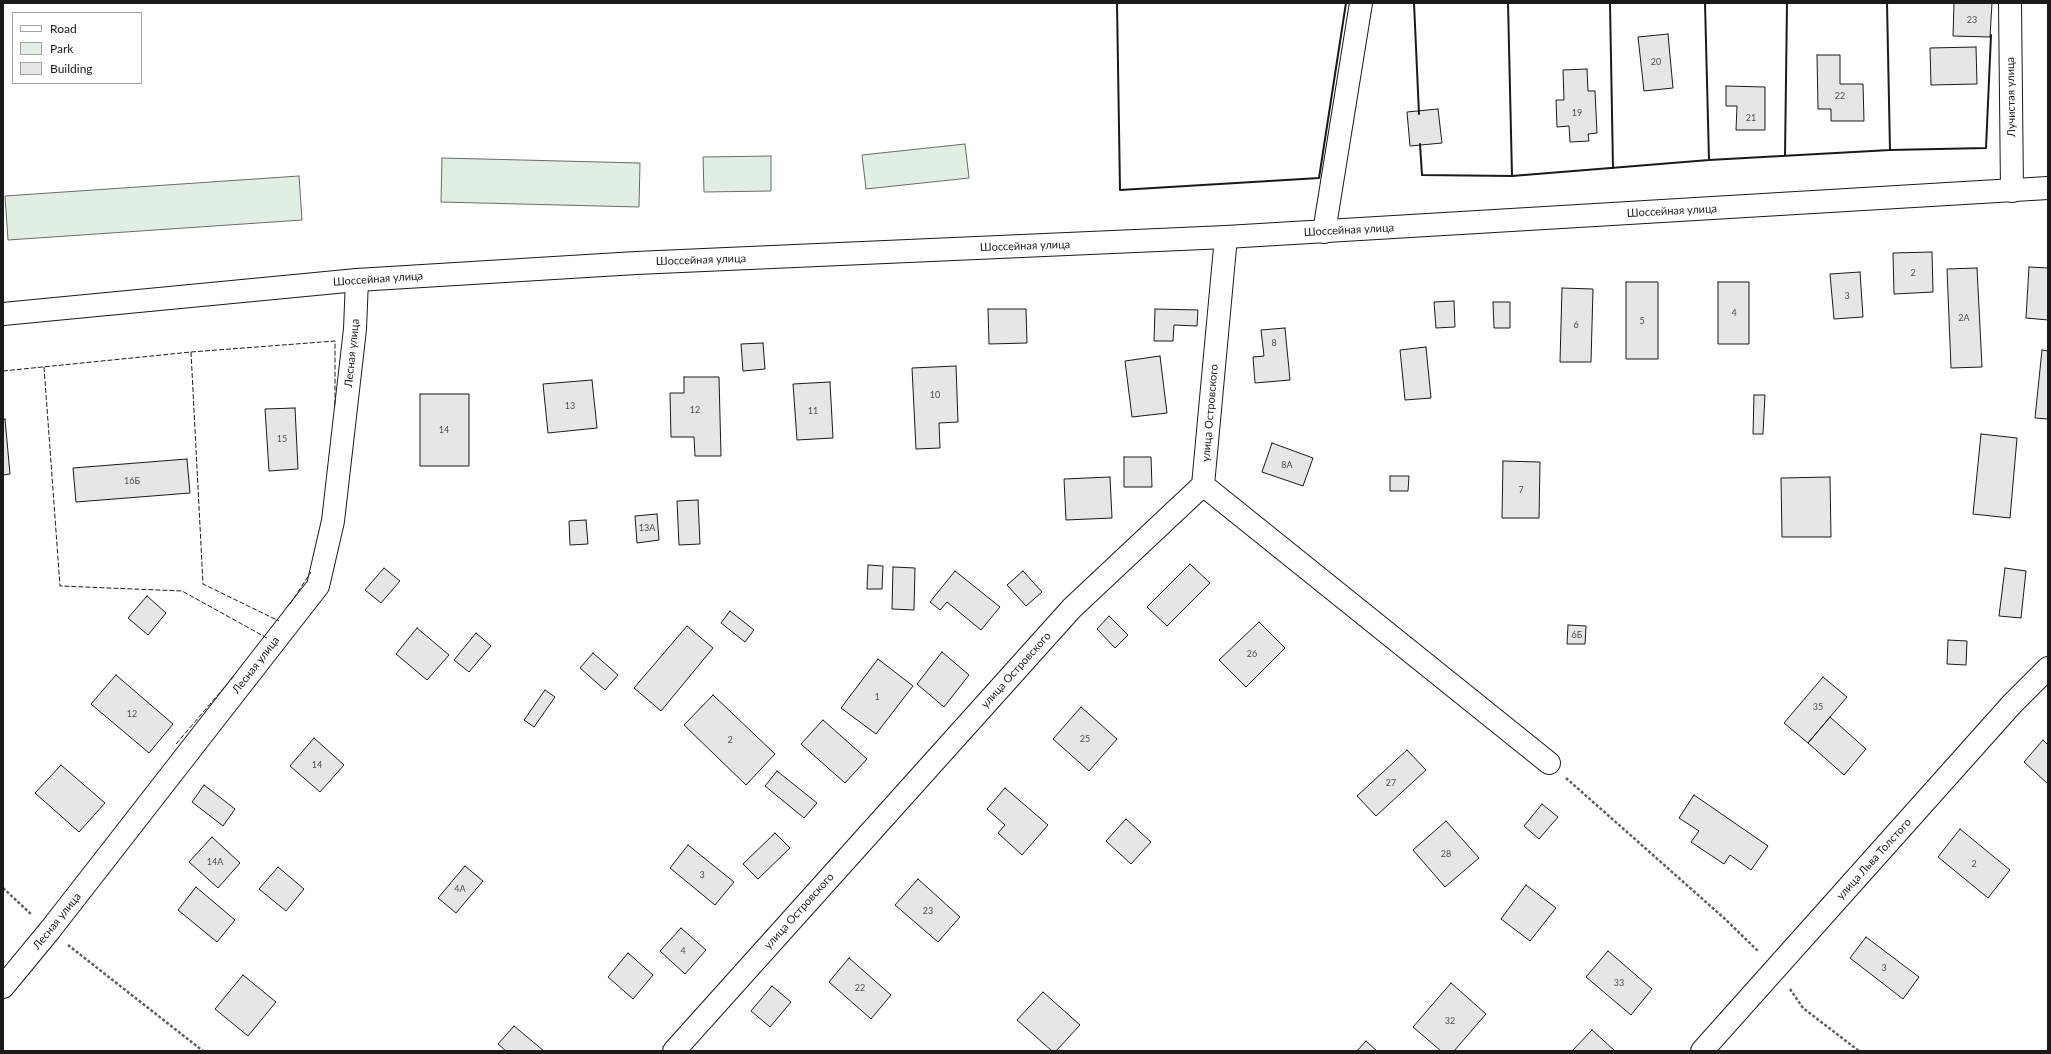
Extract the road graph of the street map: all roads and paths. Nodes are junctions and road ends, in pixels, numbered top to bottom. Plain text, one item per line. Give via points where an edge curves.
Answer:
1 (1361, 3) edge
2 (2010, 3) edge
3 (2048, 188) edge
4 (2012, 190) junction
5 (1324, 232) junction
6 (1226, 237) junction
7 (357, 280) junction
8 (3, 314) edge
9 (1203, 485) junction
10 (2048, 668) edge
11 (1550, 763) joint
12 (3, 888) edge
13 (50, 930) junction
14 (1776, 969) junction
15 (3, 987) edge
16 (203, 1051) edge
17 (674, 1051) edge
18 (1702, 1051) edge
19 (1859, 1051) edge

1 - 5 street
2 - 4 street, Лучистая улица
3 - 4 street, Шоссейная улица
4 - 5 street, Шоссейная улица
5 - 6 street, Шоссейная улица
6 - 7 street, Шоссейная улица via 636,263
6 - 9 street, улица Островского
7 - 8 street, Шоссейная улица
7 - 13 street, Лесная улица via 355,329 333,521 318,586
9 - 11 street
9 - 17 street, улица Островского via 1072,608
10 - 14 street, улица Льва Толстого via 2012,704
11 - 14 path via 1724,918
12 - 13 path
13 - 15 street, Лесная улица
13 - 16 path
14 - 18 street, улица Льва Толстого
14 - 19 path via 1803,1008

